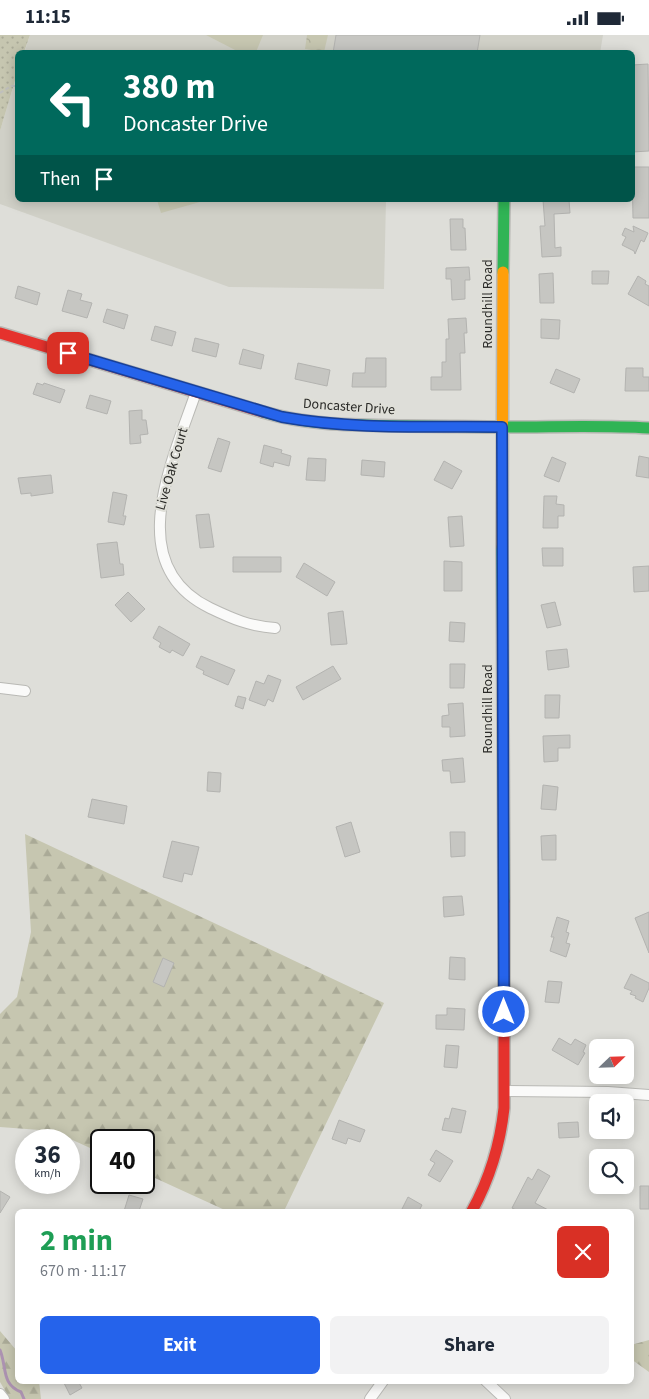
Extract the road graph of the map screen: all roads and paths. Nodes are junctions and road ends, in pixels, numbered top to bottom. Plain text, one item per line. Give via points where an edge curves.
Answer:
1 (15, 86) edge
2 (0, 93) edge
3 (504, 202) edge
4 (0, 333) edge
5 (196, 392) junction
6 (502, 427) junction
7 (649, 428) edge
8 (275, 627) dead end
9 (0, 687) edge
10 (25, 691) dead end
11 (505, 1091) junction
12 (649, 1095) edge
13 (473, 1209) edge
14 (381, 1384) edge
15 (489, 1384) edge
16 (0, 1394) edge
17 (4, 1399) edge
18 (370, 1399) edge
19 (505, 1399) edge

1 - 2 path
3 - 6 street, Roundhill Road
4 - 5 street, Doncaster Drive
5 - 6 street, Doncaster Drive via 282,417 317,423
5 - 8 street, Live Oak Court via 164,491 158,528 161,549 177,583 189,595 244,623
6 - 7 street, Doncaster Drive
6 - 11 street, Roundhill Road
9 - 10 street
11 - 12 street
11 - 13 street, Roundhill Road via 502,1137 497,1157
14 - 18 street
15 - 19 street
16 - 17 street

